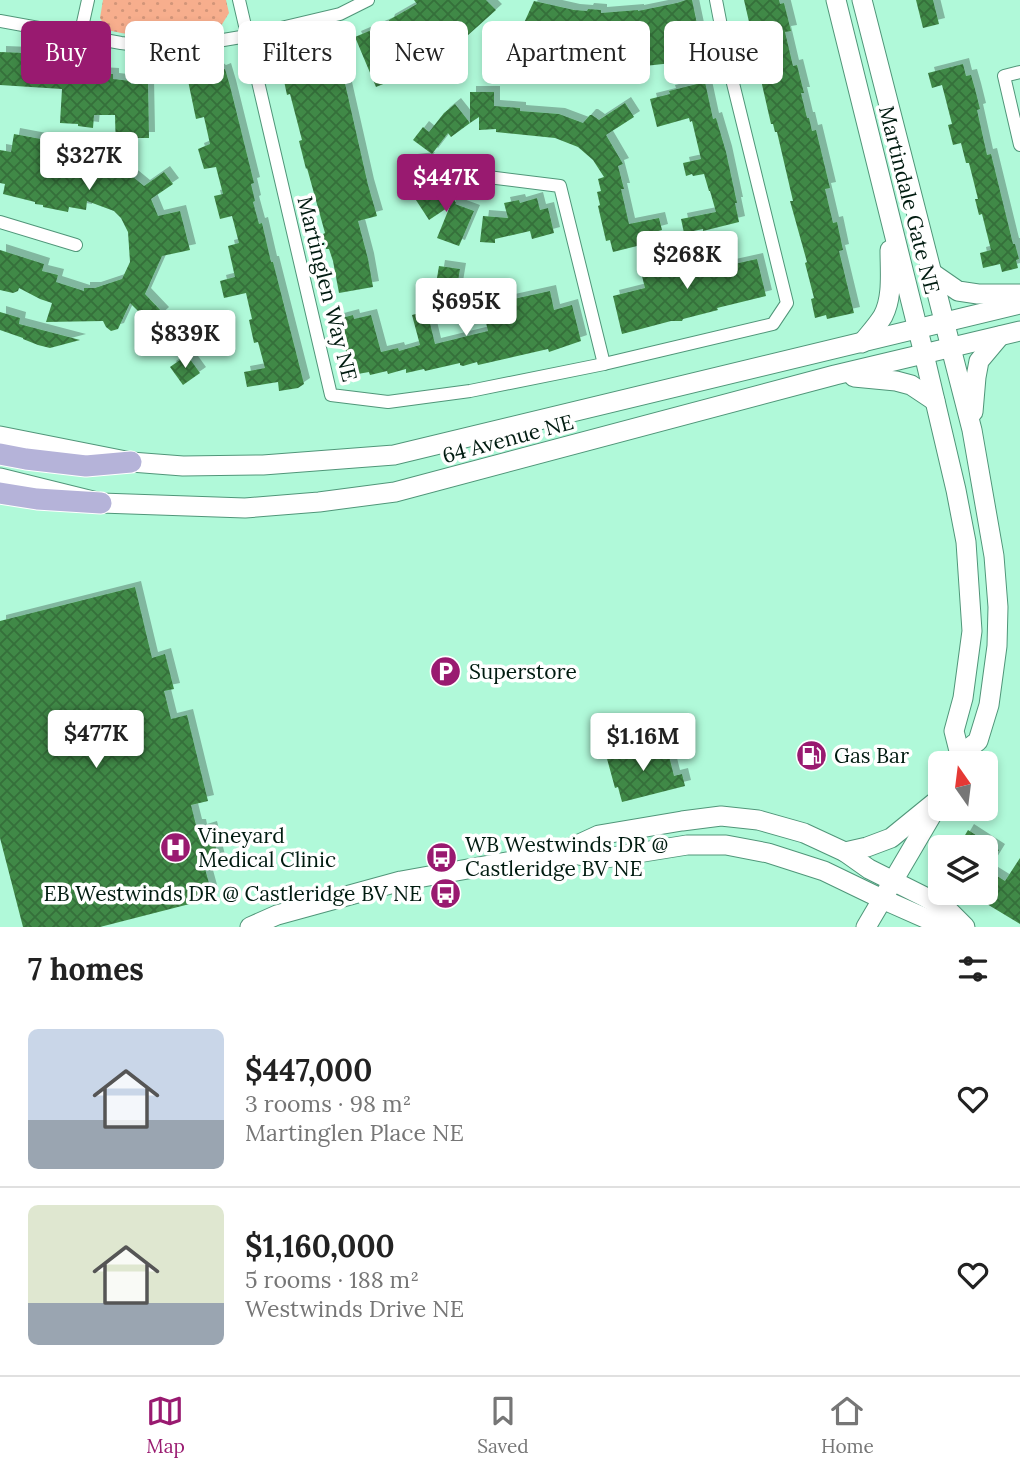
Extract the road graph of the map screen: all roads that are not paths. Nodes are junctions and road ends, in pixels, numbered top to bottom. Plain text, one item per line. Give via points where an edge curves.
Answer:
1 (88, 0) edge
2 (239, 0) edge
3 (368, 0) edge
4 (716, 0) edge
5 (836, 0) edge
6 (862, 0) edge
7 (869, 0) edge
8 (0, 21) edge
9 (83, 21) edge
10 (244, 21) edge
11 (310, 21) edge
12 (868, 24) junction
13 (21, 25) edge
14 (238, 38) edge
15 (111, 41) edge
16 (1020, 72) edge
17 (258, 84) edge
18 (1020, 145) edge
19 (488, 177) dead end
20 (0, 222) edge
21 (890, 222) junction
22 (76, 245) dead end
23 (932, 273) junction
24 (1020, 294) edge
25 (1020, 304) edge
26 (945, 323) junction
27 (918, 330) junction
28 (1020, 331) edge
29 (1000, 336) junction
30 (862, 343) junction
31 (951, 348) junction
32 (924, 354) junction
33 (604, 364) junction
34 (835, 375) junction
35 (935, 401) junction
36 (972, 430) junction
37 (0, 436) edge
38 (0, 454) edge
39 (131, 462) junction
40 (0, 478) edge
41 (0, 493) edge
42 (101, 503) junction
43 (957, 751) edge
44 (967, 751) edge
45 (928, 809) edge
46 (928, 821) edge
47 (562, 852) junction
48 (845, 852) junction
49 (894, 880) junction
50 (882, 900) junction
51 (250, 927) edge
52 (866, 927) edge
53 (951, 927) edge
54 (965, 927) edge

1 - 9 street
2 - 10 street, Martinglen Way NE
3 - 11 street via 340,14
4 - 33 street, Martinglen Way NE via 787,303 773,324
5 - 21 street, Martindale Gate NE
6 - 12 street, Martindale Gate NE
7 - 12 street
8 - 13 street
12 - 23 street, Martindale Gate NE
14 - 15 street via 181,47
16 - 18 street via 1004,76
17 - 33 street, Martinglen Way NE via 331,395 388,402
19 - 33 street via 560,186
20 - 22 street
21 - 27 street, Martindale Gate NE
21 - 30 street via 888,301 882,318
23 - 24 street via 958,290
23 - 26 street, Martindale Gate NE
25 - 26 street, 64 Avenue NE
26 - 27 street, 64 Avenue NE
26 - 31 street, Martindale Gate NE
27 - 30 street, 64 Avenue NE
27 - 32 street, Martindale Gate NE
28 - 29 street, 64 Avenue NE
29 - 31 street, 64 Avenue NE
29 - 36 street via 979,361
30 - 39 street, 64 Avenue NE via 394,455 263,465
31 - 32 street, 64 Avenue NE
31 - 36 street, Martindale Gate NE
32 - 34 street, 64 Avenue NE
32 - 35 street, Martindale Gate NE
34 - 35 street via 896,381
34 - 42 street, 64 Avenue NE via 395,492 245,508
35 - 43 street, Martindale Gate NE via 964,529 971,589 972,631 954,731
36 - 44 street via 995,556 998,646 989,705 978,741
37 - 39 street, 64 Avenue NE
38 - 39 main road via 86,466
40 - 42 street, 64 Avenue NE
41 - 42 main road
45 - 48 street via 891,838
46 - 49 street
47 - 48 street via 599,835 721,817 758,820 804,833
47 - 50 street via 600,859 687,845 726,845 824,871
47 - 51 street via 401,881 277,915
48 - 49 street
49 - 50 street
49 - 54 street via 948,910
50 - 52 street
50 - 53 street

